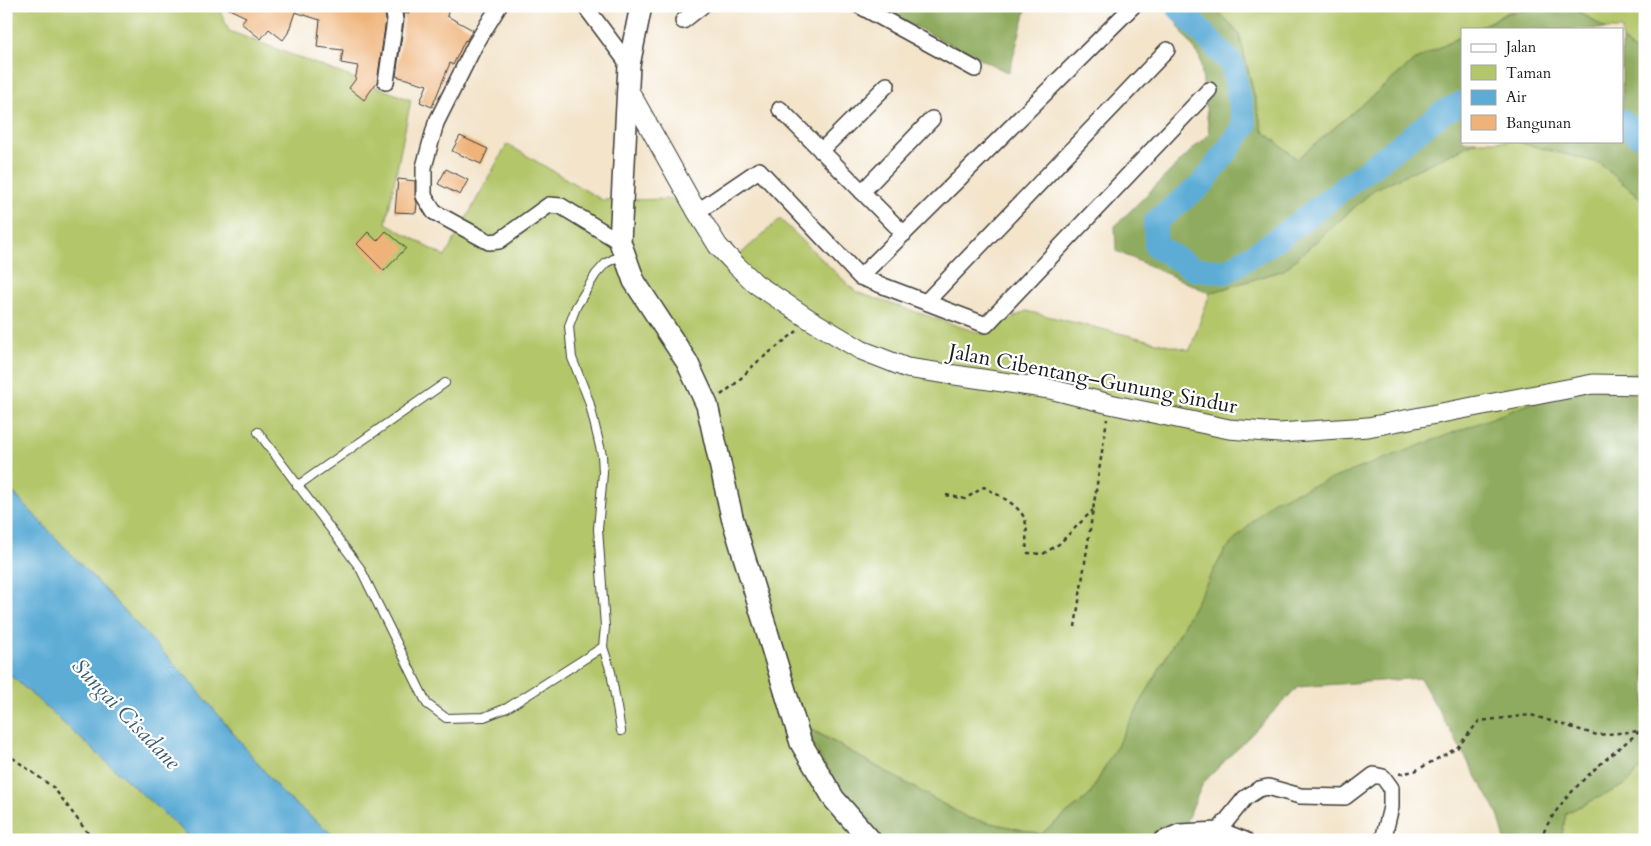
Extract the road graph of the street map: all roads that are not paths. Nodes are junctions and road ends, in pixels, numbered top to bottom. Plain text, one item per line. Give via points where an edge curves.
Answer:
1 (393, 6) edge
2 (499, 6) edge
3 (585, 6) edge
4 (641, 6) edge
5 (702, 6) edge
6 (860, 6) edge
7 (1133, 6) edge
8 (683, 21) dead end
9 (1167, 50) dead end
10 (628, 65) junction
11 (975, 69) dead end
12 (386, 82) dead end
13 (887, 84) dead end
14 (628, 89) junction
15 (1209, 90) dead end
16 (780, 109) dead end
17 (932, 119) dead end
18 (821, 151) junction
19 (862, 192) junction
20 (697, 212) junction
21 (904, 234) junction
22 (622, 248) junction
23 (860, 278) junction
24 (926, 302) junction
25 (445, 382) dead end
26 (1645, 385) edge
27 (258, 432) dead end
28 (297, 486) junction
29 (603, 647) junction
30 (621, 731) dead end
31 (1219, 830) junction
32 (870, 840) edge
33 (1161, 840) edge
34 (1245, 840) edge
35 (1383, 840) edge

1 - 12 street via 395,20
2 - 22 street via 475,45 436,124 424,167 424,196 434,212 489,242 499,241 549,206 561,206
3 - 10 street
4 - 10 main road
5 - 8 street
6 - 11 street
7 - 21 street
9 - 24 street
10 - 14 main road
13 - 18 street
14 - 20 street, Jalan Cibentang–Gunung Sindur
14 - 22 main road
15 - 24 street via 986,325
16 - 18 street
17 - 19 street
18 - 19 street
19 - 21 street
20 - 23 street via 759,170
20 - 26 street, Jalan Cibentang–Gunung Sindur via 718,246 756,284 861,350 907,368 1050,389 1229,429 1279,432 1368,427 1593,384
21 - 23 street
22 - 29 lane via 596,274 576,307 569,326 572,358 589,401 602,455 598,529 605,627
22 - 32 main road via 634,281 687,362 707,405 732,516 801,743 834,799
23 - 24 street
25 - 28 lane
27 - 28 lane
28 - 29 lane via 360,568 427,704 446,718 484,717 506,708
29 - 30 lane via 611,672
31 - 33 street via 1179,832
31 - 34 street
31 - 35 street via 1245,798 1259,789 1268,787 1300,796 1345,797 1374,775 1383,777 1391,788 1391,807

